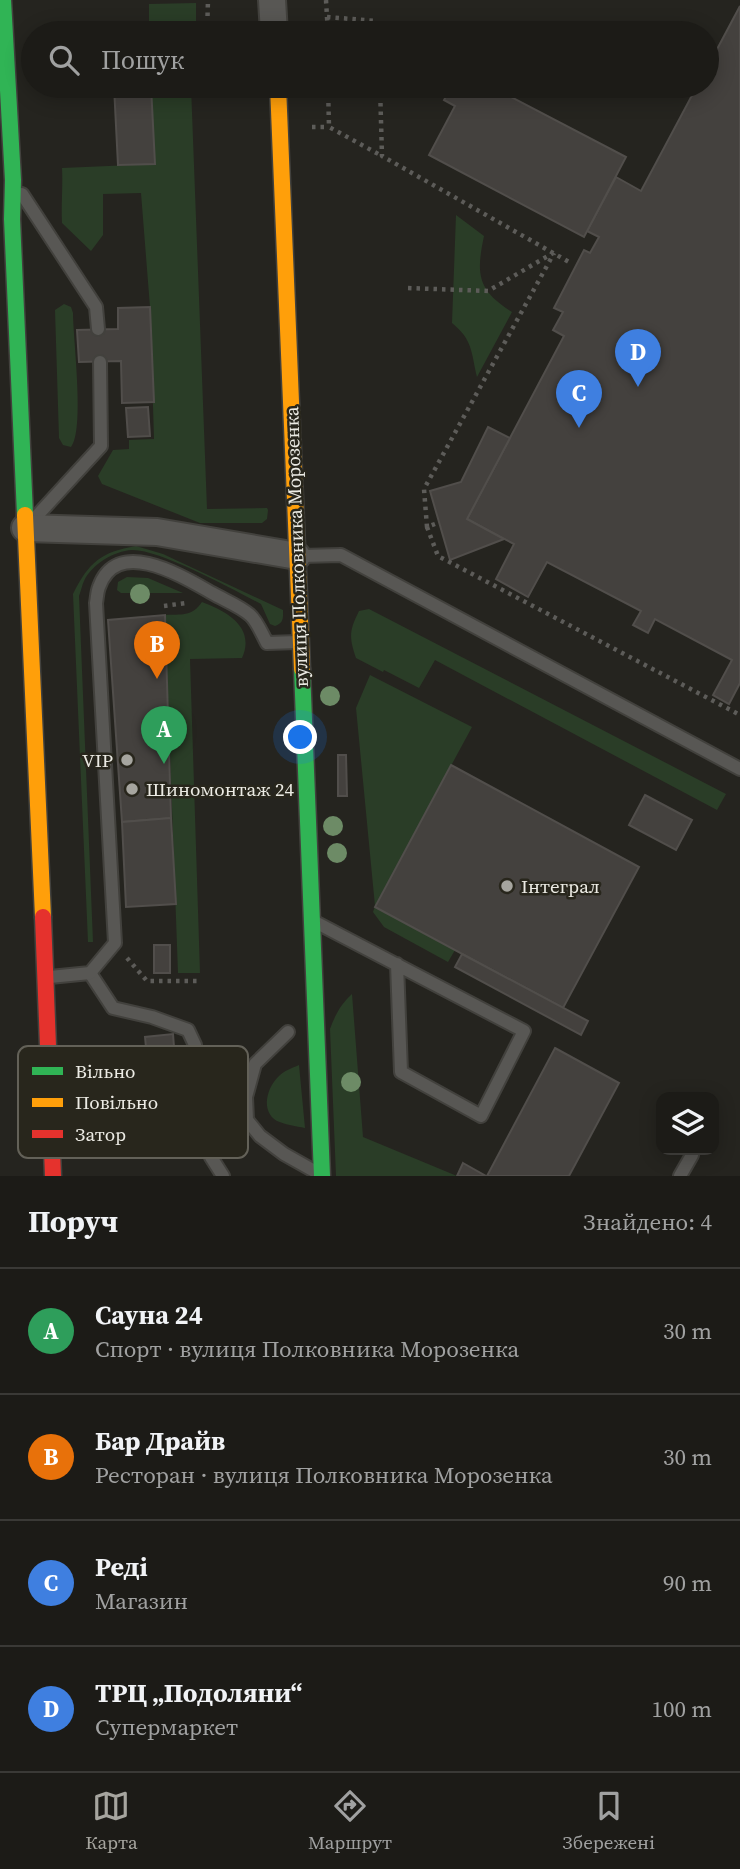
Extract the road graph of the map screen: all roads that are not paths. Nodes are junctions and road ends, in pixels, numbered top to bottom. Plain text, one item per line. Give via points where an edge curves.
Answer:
1 (3, 0) edge
2 (272, 0) edge
3 (273, 21) edge
4 (278, 98) edge
5 (4, 105) edge
6 (13, 180) junction
7 (6, 219) edge
8 (98, 329) dead end
9 (100, 362) dead end
10 (25, 528) junction
11 (297, 556) junction
12 (299, 642) junction
13 (740, 769) edge
14 (311, 919) junction
15 (397, 964) junction
16 (90, 973) junction
17 (46, 977) junction
18 (288, 1032) dead end
19 (48, 1046) edge
20 (195, 1046) edge
21 (248, 1090) edge
22 (248, 1121) edge
23 (692, 1155) dead end
24 (52, 1158) edge
25 (212, 1158) edge
26 (53, 1176) edge
27 (223, 1176) edge
28 (322, 1176) edge
29 (680, 1176) edge

1 - 5 main road
2 - 3 street
4 - 11 main road, вулиця Полковника Морозенка
5 - 6 main road
6 - 7 main road
6 - 8 lane via 96,307
7 - 10 main road
9 - 10 lane via 101,446
10 - 11 street via 157,532
10 - 17 main road
11 - 12 main road, вулиця Полковника Морозенка
11 - 13 lane via 341,555
12 - 14 main road, вулиця Полковника Морозенка
12 - 16 lane via 267,643 251,615 157,566 134,560 120,563 99,586 96,603 115,943
14 - 15 lane
14 - 28 main road, вулиця Полковника Морозенка
15 - 15 lane via 524,1031 481,1116 401,1072
16 - 17 lane
16 - 20 lane via 113,1008 188,1030
17 - 19 main road
18 - 21 lane via 255,1064
22 - 28 lane via 284,1154
23 - 29 lane
24 - 26 main road
25 - 27 lane

